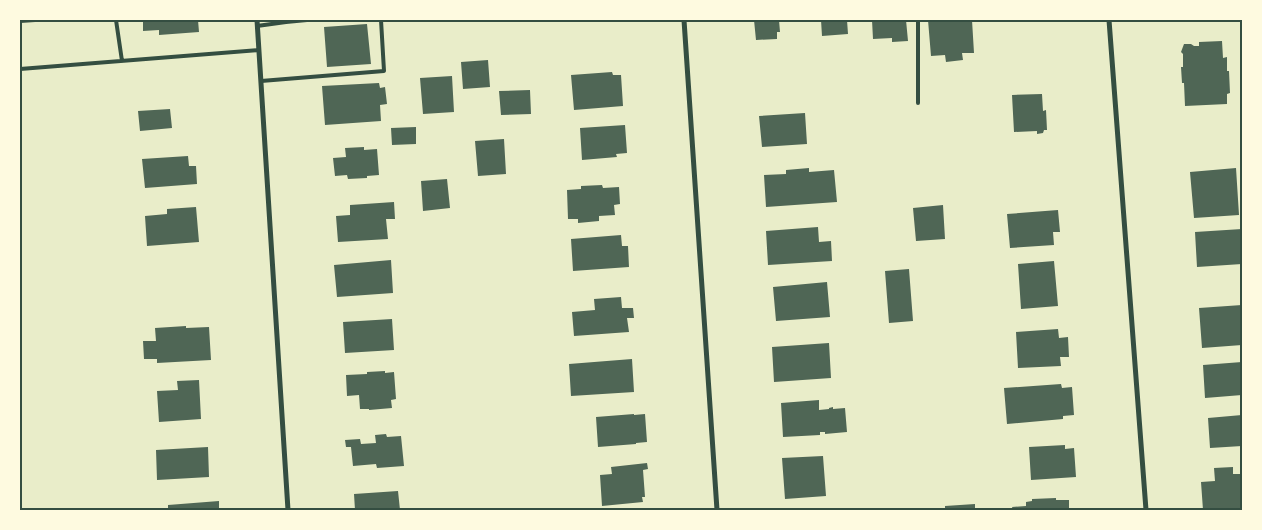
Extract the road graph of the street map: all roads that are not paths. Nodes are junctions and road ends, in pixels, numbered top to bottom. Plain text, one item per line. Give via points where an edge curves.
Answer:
1 (35, 20) edge
2 (116, 20) edge
3 (307, 20) edge
4 (381, 20) edge
5 (684, 20) edge
6 (918, 20) edge
7 (1109, 20) edge
8 (20, 21) edge
9 (257, 23) edge
10 (259, 50) junction
11 (122, 62) junction
12 (20, 69) edge
13 (261, 81) junction
14 (918, 104) dead end
15 (288, 510) edge
16 (717, 510) edge
17 (1146, 510) edge

1 - 8 lane
2 - 11 lane
3 - 9 lane
4 - 13 lane via 384,71
5 - 16 street
6 - 14 lane
7 - 17 street
9 - 10 street
10 - 11 lane
10 - 13 street
11 - 12 lane
13 - 15 street

